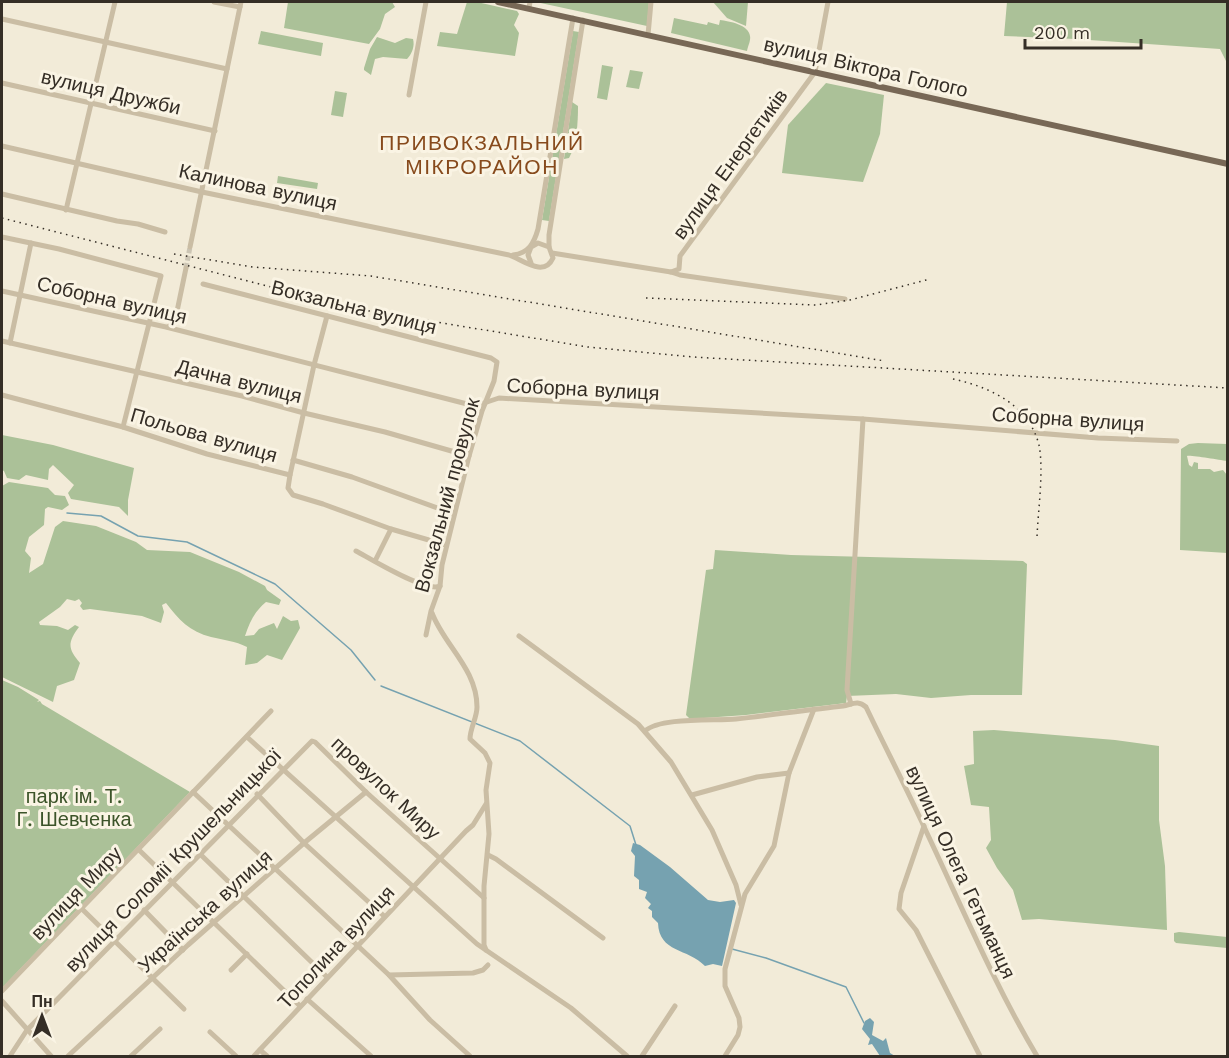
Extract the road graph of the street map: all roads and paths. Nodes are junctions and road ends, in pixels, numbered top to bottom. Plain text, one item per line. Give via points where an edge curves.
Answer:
1 (115, 2) edge
2 (214, 2) edge
3 (426, 2) edge
4 (498, 2) edge
5 (651, 2) edge
6 (828, 2) edge
7 (241, 4) edge
8 (530, 5) edge
9 (573, 18) junction
10 (2, 19) edge
11 (583, 20) junction
12 (648, 35) junction
13 (106, 42) junction
14 (227, 69) junction
15 (815, 72) junction
16 (2, 83) edge
17 (409, 95) dead end
18 (92, 103) junction
19 (215, 131) junction
20 (2, 146) edge
21 (78, 164) junction
22 (1227, 164) edge
23 (202, 192) junction
24 (2, 194) edge
25 (66, 210) junction
26 (165, 232) dead end
27 (2, 237) edge
28 (31, 243) junction
29 (531, 247) junction
30 (549, 247) junction
31 (190, 248) tunnel mouth
32 (552, 253) junction
33 (509, 255) junction
34 (532, 265) junction
35 (186, 268) tunnel mouth
36 (671, 272) junction
37 (203, 284) dead end
38 (2, 291) edge
39 (20, 295) junction
40 (845, 298) dead end
41 (327, 316) junction
42 (175, 321) junction
43 (150, 323) junction
44 (166, 327) junction
45 (180, 330) junction
46 (2, 341) edge
47 (10, 343) junction
48 (497, 362) joint
49 (314, 365) junction
50 (137, 372) junction
51 (2, 395) edge
52 (487, 403) junction
53 (304, 413) junction
54 (863, 419) junction
55 (123, 427) junction
56 (1177, 441) dead end
57 (469, 456) junction
58 (293, 460) junction
59 (290, 475) junction
60 (454, 514) junction
61 (391, 529) junction
62 (447, 545) junction
63 (356, 551) dead end
64 (375, 561) junction
65 (440, 586) junction
66 (431, 611) junction
67 (426, 635) dead end
68 (519, 636) dead end
69 (854, 703) junction
70 (814, 709) junction
71 (271, 711) dead end
72 (645, 731) junction
73 (247, 737) junction
74 (312, 741) joint
75 (283, 768) junction
76 (789, 773) junction
77 (193, 792) junction
78 (366, 792) junction
79 (257, 794) junction
80 (692, 795) junction
81 (487, 803) junction
82 (335, 817) junction
83 (227, 824) junction
84 (924, 826) junction
85 (304, 843) junction
86 (138, 849) junction
87 (199, 853) junction
88 (488, 855) junction
89 (440, 858) junction
90 (275, 869) junction
91 (172, 881) junction
92 (412, 887) junction
93 (245, 896) junction
94 (484, 898) junction
95 (741, 905) junction
96 (81, 908) junction
97 (144, 910) junction
98 (384, 916) junction
99 (215, 923) junction
100 (603, 938) dead end
101 (116, 940) junction
102 (356, 946) junction
103 (183, 950) junction
104 (486, 952) junction
105 (247, 954) junction
106 (488, 965) dead end
107 (231, 970) dead end
108 (389, 975) junction
109 (153, 977) junction
110 (327, 977) junction
111 (2, 991) edge
112 (307, 999) junction
113 (2, 1001) edge
114 (300, 1006) junction
115 (675, 1006) dead end
116 (184, 1009) dead end
117 (160, 1029) dead end
118 (27, 1030) junction
119 (210, 1032) dead end
120 (260, 1050) junction
121 (10, 1056) edge
122 (51, 1056) edge
123 (68, 1056) edge
124 (131, 1056) edge
125 (236, 1056) edge
126 (254, 1056) edge
127 (267, 1056) edge
128 (371, 1056) edge
129 (470, 1056) edge
130 (627, 1056) edge
131 (642, 1056) edge
132 (724, 1056) edge
133 (980, 1056) edge
134 (1037, 1056) edge

1 - 13 street
2 - 7 street
3 - 17 street
4 - 8 main road, вулиця Віктора Голого
5 - 12 street
6 - 15 street, вулиця Енергетиків
7 - 14 street
8 - 9 main road, вулиця Віктора Голого
9 - 11 main road, вулиця Віктора Голого
9 - 29 street via 540,221
10 - 13 street
11 - 12 main road, вулиця Віктора Голого
11 - 30 street
12 - 15 main road, вулиця Віктора Голого
13 - 14 street
13 - 18 street
14 - 19 street
15 - 22 main road, вулиця Віктора Голого
15 - 36 street, вулиця Енергетиків via 680,256 679,269
16 - 18 street, вулиця Дружби
18 - 19 street, вулиця Дружби
18 - 21 street
19 - 23 street
20 - 21 street, Калинова вулиця
21 - 23 street, Калинова вулиця
21 - 25 street
23 - 31 street
23 - 33 street, Калинова вулиця
24 - 25 street
25 - 26 street
27 - 28 street
28 - 39 street
28 - 43 street via 162,276
29 - 30 street via 538,243
29 - 33 street
29 - 34 street via 528,255
30 - 32 street
32 - 34 street via 551,262 545,267
32 - 36 street
33 - 34 street, Калинова вулиця
35 - 42 street
36 - 40 street
37 - 41 street, Вокзальна вулиця
38 - 39 street, Соборна вулиця
39 - 43 street, Соборна вулиця
39 - 47 street
41 - 48 street, Вокзальна вулиця
41 - 49 street
42 - 44 street
42 - 45 street
43 - 44 street, Соборна вулиця
43 - 50 street
44 - 45 street, Соборна вулиця
45 - 49 street, Соборна вулиця
46 - 47 street, Дачна вулиця
47 - 50 street, Дачна вулиця
48 - 52 street, Вокзальний провулок
49 - 52 street, Соборна вулиця via 475,406
49 - 53 street
50 - 53 street, Дачна вулиця
50 - 55 street
51 - 55 street, Польова вулиця
52 - 54 street, Соборна вулиця via 499,399
52 - 57 street, Вокзальний провулок
53 - 57 street, Дачна вулиця
53 - 58 street
54 - 56 street, Соборна вулиця
54 - 69 street via 847,690
55 - 59 street, Польова вулиця
57 - 60 street, Вокзальний провулок
58 - 59 street
58 - 60 street
59 - 61 street, Польова вулиця via 291,494
60 - 62 street, Вокзальний провулок
61 - 62 street, Польова вулиця
61 - 64 street
62 - 65 street, Вокзальний провулок
63 - 64 street
64 - 65 street via 429,587
65 - 66 street, Вокзальний провулок
66 - 67 street, Вокзальний провулок
66 - 81 street via 474,690 477,708 470,739 489,757
68 - 72 street
69 - 70 street
69 - 84 street, вулиця Олега Гетьманця via 866,707
70 - 72 street via 662,724
70 - 76 street
71 - 73 street, вулиця Миру
72 - 80 street via 679,772
73 - 75 street
73 - 77 street, вулиця Миру
74 - 75 street, вулиця Соломії Крушельницької
74 - 78 street, провулок Миру
75 - 79 street, вулиця Соломії Крушельницької
75 - 82 street
76 - 80 street via 757,777
76 - 95 street via 774,846
77 - 83 street
77 - 86 street, вулиця Миру
78 - 82 street, Українська вулиця
78 - 89 street, провулок Миру
79 - 83 street, вулиця Соломії Крушельницької
79 - 85 street
80 - 95 street via 721,848
81 - 88 street
81 - 89 street, провулок Миру via 473,825
82 - 85 street, Українська вулиця
82 - 92 street
83 - 87 street, вулиця Соломії Крушельницької
83 - 90 street
84 - 133 street via 899,909 916,930
84 - 134 street, вулиця Олега Гетьманця via 996,984
85 - 90 street, Українська вулиця
85 - 98 street
86 - 91 street
86 - 96 street, вулиця Миру
87 - 91 street, вулиця Соломії Крушельницької
87 - 93 street
88 - 94 street
88 - 100 street
89 - 92 street, Тополина вулиця
89 - 94 street, провулок Миру
90 - 93 street, Українська вулиця
90 - 102 street
91 - 97 street, вулиця Соломії Крушельницької
91 - 99 street
92 - 98 street, Тополина вулиця
92 - 104 street
93 - 99 street, Українська вулиця
93 - 110 street
94 - 104 street
95 - 132 street via 724,975 740,1027
96 - 101 street
96 - 111 street, вулиця Миру
97 - 101 street, вулиця Соломії Крушельницької
97 - 103 street
98 - 102 street, Тополина вулиця
99 - 103 street, Українська вулиця
99 - 105 street
101 - 109 street
101 - 118 street, вулиця Соломії Крушельницької
102 - 108 street
102 - 110 street, Тополина вулиця
103 - 109 street, Українська вулиця
104 - 130 street via 572,1008
105 - 107 street
105 - 114 street
106 - 108 street via 473,973
108 - 129 street
109 - 116 street
109 - 123 street, Українська вулиця
110 - 112 street, Тополина вулиця
112 - 114 street, Тополина вулиця
112 - 128 street
113 - 118 street
114 - 120 street, Тополина вулиця
115 - 131 street
117 - 124 street
118 - 121 street, вулиця Соломії Крушельницької
118 - 122 street
119 - 125 street
120 - 126 street, Тополина вулиця
120 - 127 street

